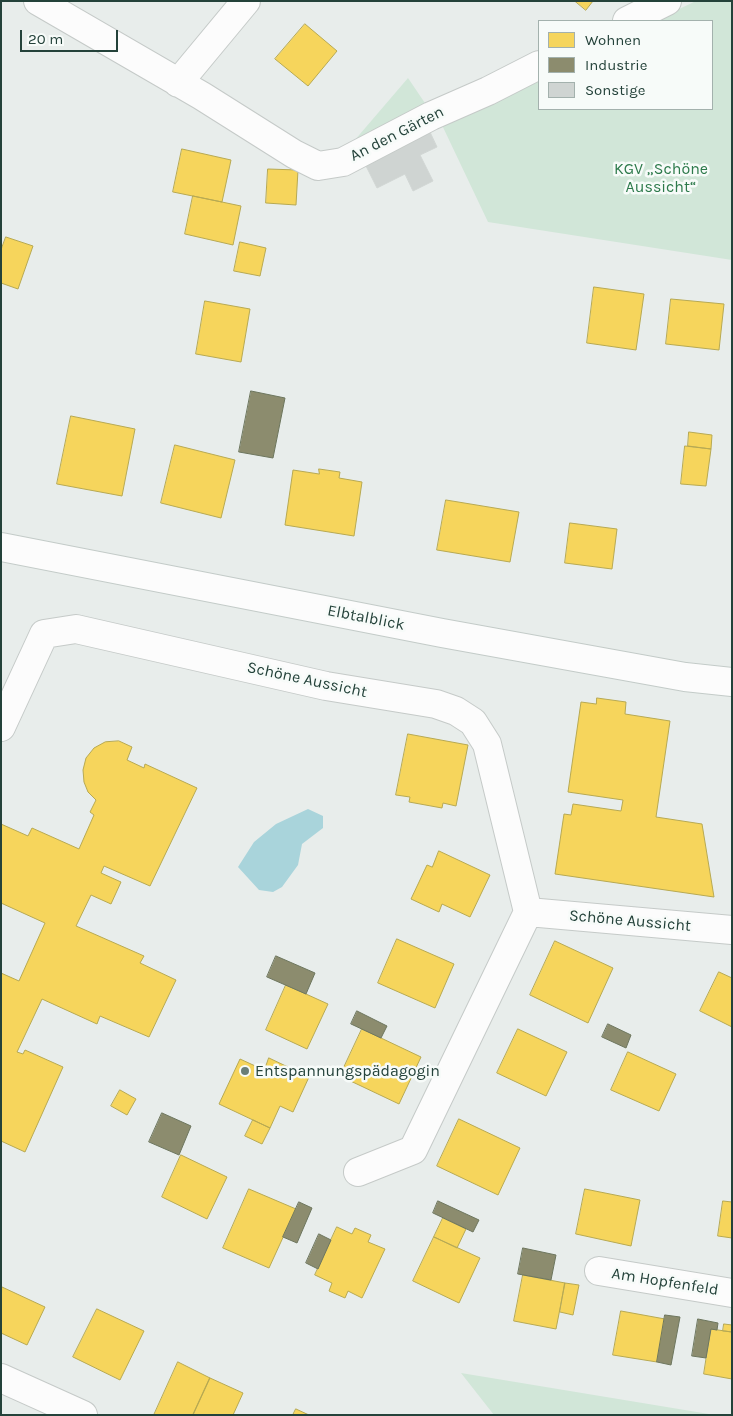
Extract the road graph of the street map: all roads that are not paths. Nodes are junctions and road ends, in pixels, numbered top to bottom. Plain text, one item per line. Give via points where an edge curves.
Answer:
1 (38, 1) edge
2 (246, 1) edge
3 (666, 1) edge
4 (629, 20) edge
5 (538, 66) edge
6 (178, 83) junction
7 (1, 547) edge
8 (732, 682) edge
9 (1, 726) edge
10 (528, 912) junction
11 (732, 930) edge
12 (358, 1172) dead end
13 (598, 1271) dead end
14 (732, 1293) edge
15 (1, 1378) edge
16 (73, 1412) edge

1 - 6 street, An den Gärten
2 - 6 street
3 - 4 street
5 - 6 street, An den Gärten via 343,162 318,166
7 - 8 street, Elbtalblick via 423,630
9 - 10 street, Schöne Aussicht via 44,634 76,629 326,686 436,704 456,711 473,722 487,744
10 - 11 street, Schöne Aussicht
10 - 12 street via 413,1150
13 - 14 street, Am Hopfenfeld
15 - 16 street

